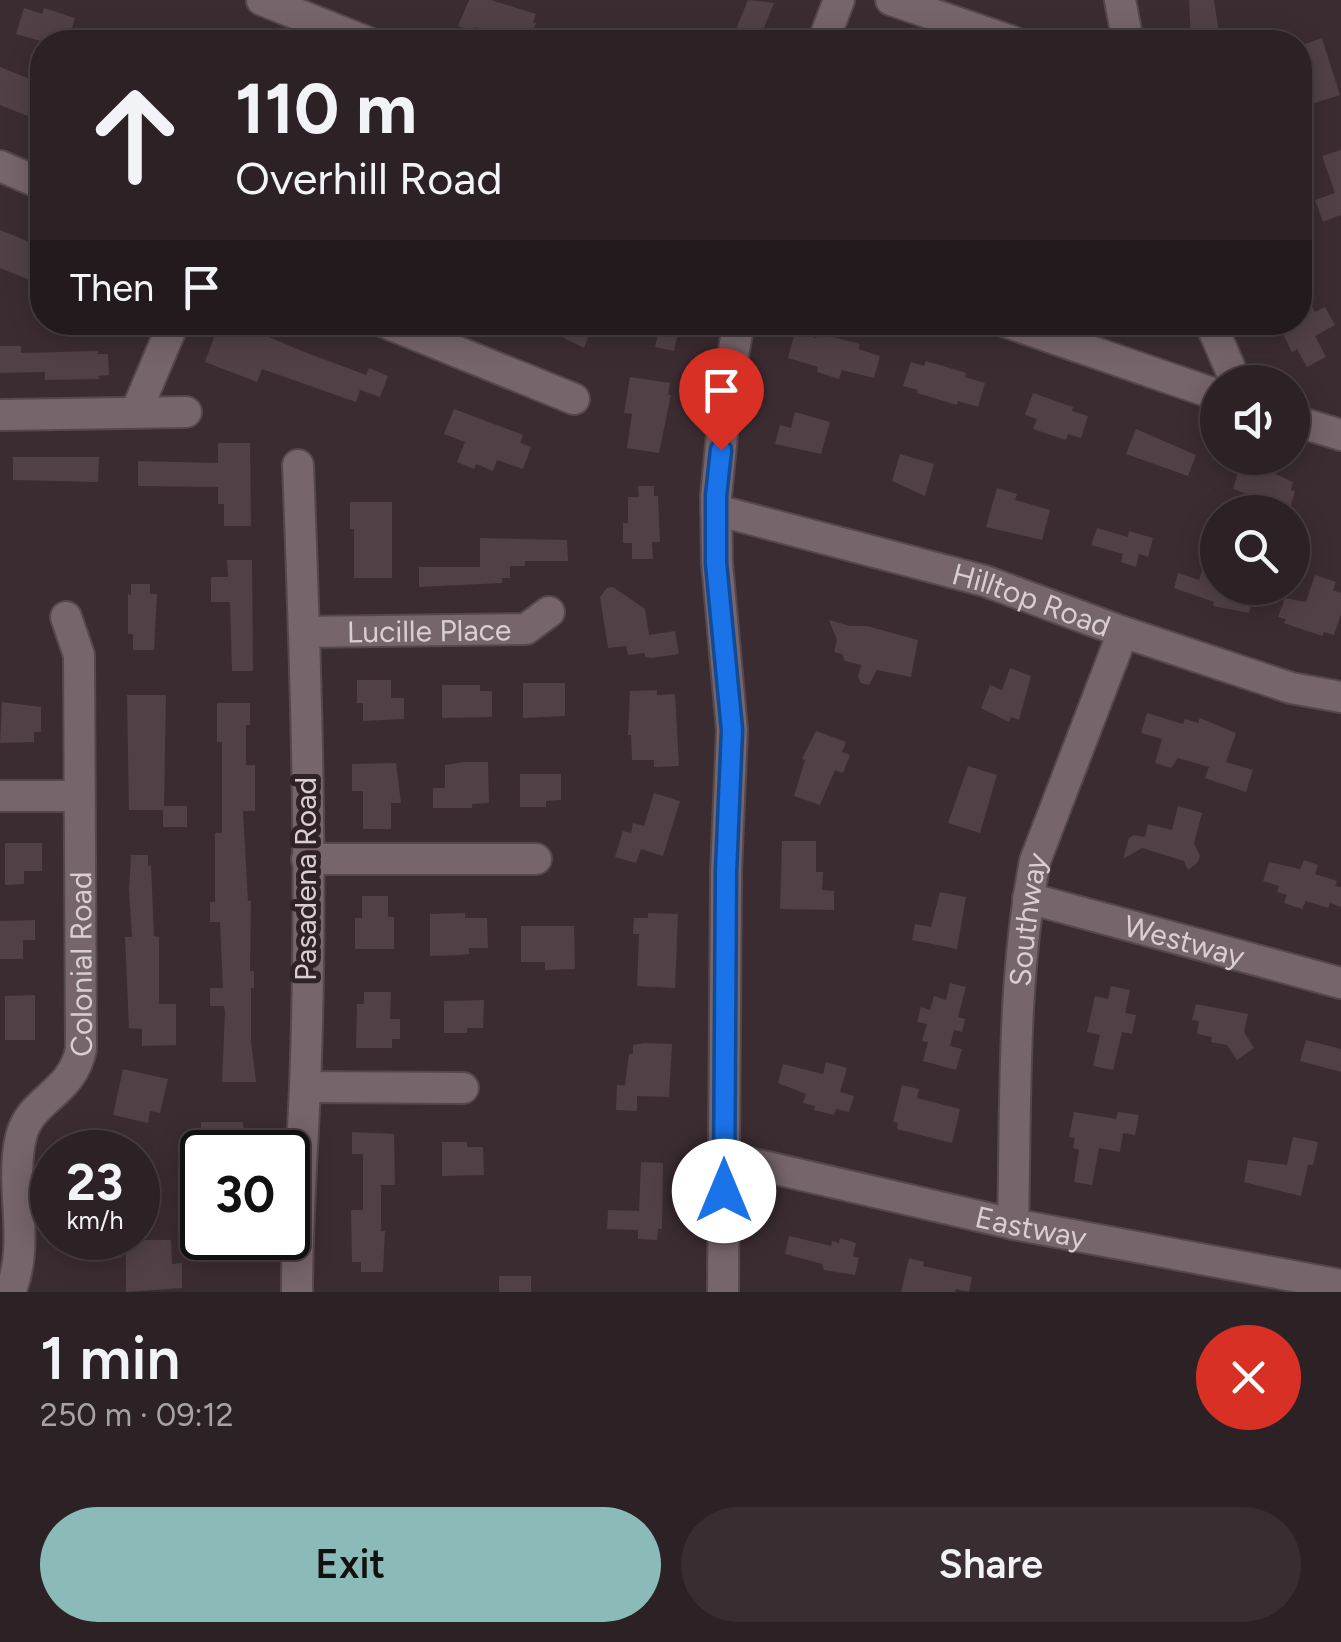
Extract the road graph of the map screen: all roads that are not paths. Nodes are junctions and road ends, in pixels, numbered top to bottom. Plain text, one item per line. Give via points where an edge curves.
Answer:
1 (262, 0) edge
2 (839, 0) edge
3 (891, 0) edge
4 (1120, 0) edge
5 (294, 29) edge
6 (828, 30) edge
7 (979, 30) edge
8 (1126, 30) edge
9 (0, 166) edge
10 (30, 179) edge
11 (169, 335) edge
12 (416, 335) edge
13 (737, 335) edge
14 (1044, 335) edge
15 (1216, 335) edge
16 (1229, 365) edge
17 (1200, 389) edge
18 (574, 398) dead end
19 (136, 412) junction
20 (186, 412) dead end
21 (0, 415) edge
22 (1310, 426) edge
23 (1341, 435) edge
24 (298, 465) dead end
25 (716, 510) junction
26 (549, 612) dead end
27 (66, 617) dead end
28 (304, 632) junction
29 (1123, 632) junction
30 (1341, 697) edge
31 (0, 796) edge
32 (79, 796) junction
33 (306, 859) junction
34 (536, 859) dead end
35 (1028, 898) junction
36 (1341, 982) edge
37 (304, 1088) junction
38 (463, 1088) dead end
39 (11, 1130) edge
40 (724, 1157) junction
41 (1013, 1224) junction
42 (1341, 1285) edge
43 (10, 1292) edge
44 (297, 1292) edge
45 (723, 1292) edge

1 - 5 street
2 - 6 street
3 - 7 street
4 - 8 street
9 - 10 street
11 - 19 street
12 - 18 street
13 - 25 street
14 - 17 street
15 - 16 street
19 - 20 street
19 - 21 street
22 - 23 street
24 - 28 street, Pasadena Road
25 - 29 street, Hilltop Road via 985,581
25 - 40 street via 732,730
26 - 28 street, Lucille Place via 526,629
27 - 32 street, Colonial Road via 79,655
28 - 33 street, Pasadena Road
29 - 30 street, Hilltop Road via 1291,688
29 - 35 street, Southway via 1035,861
31 - 32 street
32 - 39 street, Colonial Road via 77,1069
33 - 34 street
33 - 37 street, Pasadena Road
35 - 36 street, Westway
35 - 41 street, Southway
37 - 38 street
37 - 44 street, Pasadena Road
39 - 43 street, Colonial Road via 18,1167 18,1262
40 - 41 street, Eastway
40 - 45 street
41 - 42 street, Eastway

